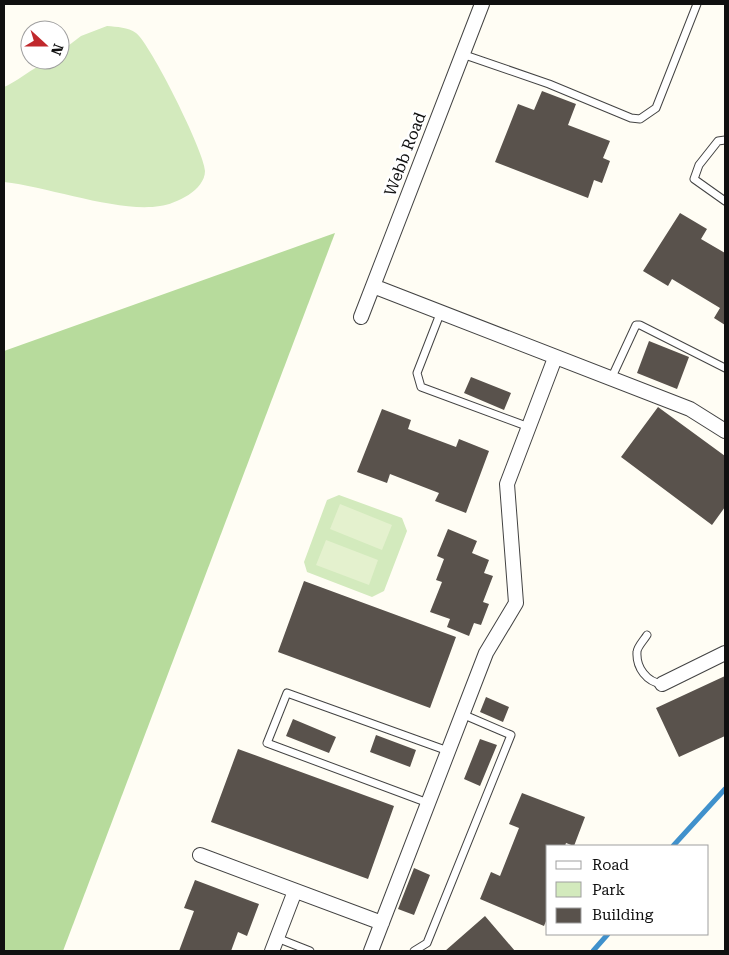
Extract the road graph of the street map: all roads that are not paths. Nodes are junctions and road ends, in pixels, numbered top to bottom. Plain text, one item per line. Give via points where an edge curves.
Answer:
1 (482, 4) edge
2 (697, 4) edge
3 (462, 54) junction
4 (725, 140) edge
5 (725, 201) edge
6 (373, 286) junction
7 (440, 314) junction
8 (361, 317) dead end
9 (556, 358) junction
10 (725, 368) edge
11 (611, 379) junction
12 (529, 427) junction
13 (725, 431) edge
14 (647, 635) dead end
15 (725, 653) edge
16 (662, 684) joint
17 (462, 714) junction
18 (448, 751) junction
19 (428, 803) junction
20 (200, 855) dead end
21 (295, 891) junction
22 (382, 923) junction
23 (278, 938) junction
24 (272, 951) edge
25 (310, 951) edge
26 (371, 951) edge
27 (414, 951) edge

1 - 3 street, Webb Road
2 - 3 lane via 656,108 640,119
3 - 6 street, Webb Road
4 - 5 lane via 718,141 699,164 694,179
6 - 7 street
6 - 8 street, Webb Road
7 - 9 street
7 - 12 lane via 417,373 421,387
9 - 11 street
9 - 12 street
10 - 11 lane via 636,325
11 - 13 street via 690,409
12 - 17 street via 507,484 516,603 486,653
14 - 16 lane via 637,651 638,663 645,676
15 - 16 street
17 - 18 street
17 - 27 lane via 511,734 427,943
18 - 19 street
18 - 19 lane via 287,692 267,743
19 - 22 street
20 - 21 street
21 - 22 street
21 - 23 street
22 - 26 street
23 - 24 street
23 - 25 lane

